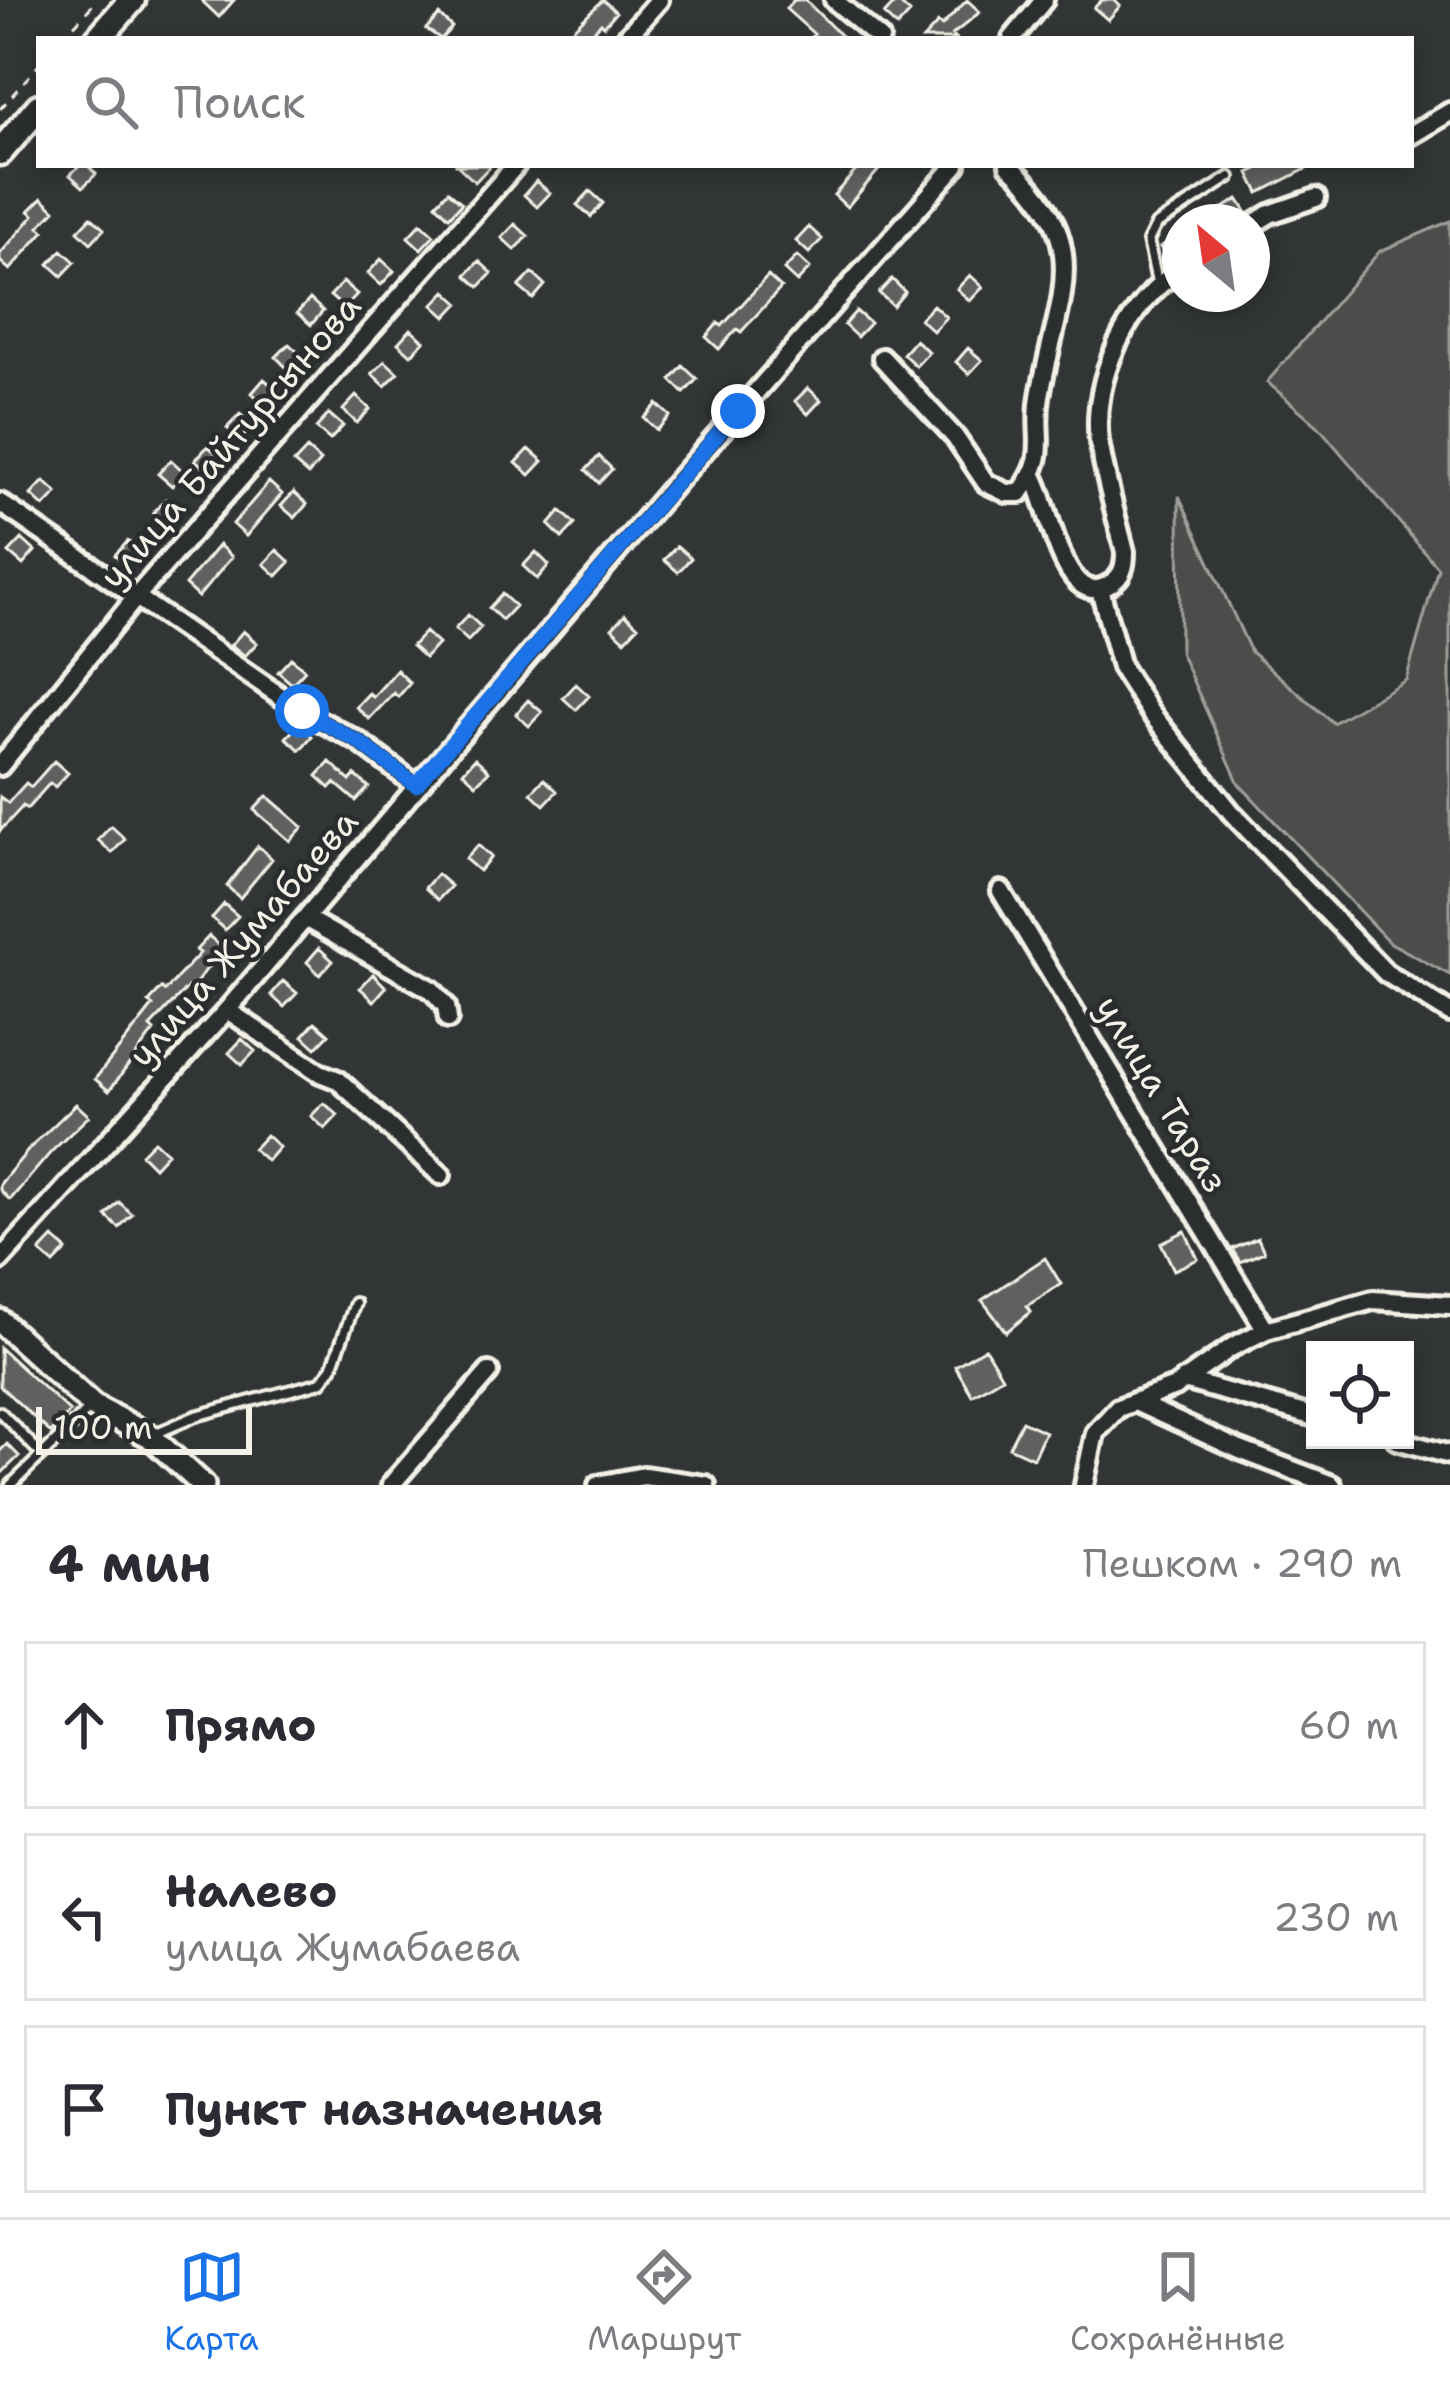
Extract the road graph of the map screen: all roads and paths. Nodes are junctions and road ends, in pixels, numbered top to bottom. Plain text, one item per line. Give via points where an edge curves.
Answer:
1 (97, 0) edge
2 (132, 0) edge
3 (659, 0) edge
4 (834, 0) edge
5 (1044, 0) edge
6 (65, 36) edge
7 (101, 36) edge
8 (629, 36) edge
9 (876, 36) edge
10 (1014, 36) edge
11 (36, 68) edge
12 (0, 109) edge
13 (36, 110) edge
14 (1450, 112) edge
15 (1414, 133) edge
16 (0, 152) edge
17 (513, 168) edge
18 (953, 168) edge
19 (1012, 168) edge
20 (1230, 177) dead end
21 (1316, 198) dead end
22 (1270, 214) edge
23 (1162, 281) edge
24 (1157, 284) junction
25 (882, 358) dead end
26 (1033, 476) junction
27 (0, 503) edge
28 (1100, 589) junction
29 (137, 596) junction
30 (0, 766) edge
31 (416, 785) junction
32 (1001, 891) dead end
33 (305, 918) junction
34 (227, 1010) junction
35 (1450, 1012) edge
36 (448, 1019) dead end
37 (442, 1175) dead end
38 (0, 1260) edge
39 (355, 1303) dead end
40 (1450, 1305) edge
41 (0, 1321) edge
42 (1267, 1330) junction
43 (489, 1372) dead end
44 (1184, 1380) junction
45 (1135, 1402) junction
46 (93, 1406) junction
47 (0, 1412) edge
48 (1306, 1414) edge
49 (150, 1436) junction
50 (1414, 1445) edge
51 (40, 1454) junction
52 (1450, 1455) edge
53 (11, 1485) edge
54 (202, 1485) edge
55 (391, 1485) edge
56 (598, 1485) edge
57 (706, 1485) edge
58 (1084, 1485) edge
59 (1332, 1485) edge

1 - 6 path
2 - 7 main road
3 - 8 street
4 - 9 street
5 - 10 street
11 - 12 path
13 - 16 main road
14 - 15 street
17 - 29 street, улица Байтурсынова
18 - 31 street, улица Жумабаева
19 - 26 street via 1051,208 1065,258
20 - 24 lane via 1156,225 1148,241
21 - 22 street
23 - 24 street
24 - 28 street via 1128,322 1104,388 1098,436 1125,569
25 - 26 street via 955,436 986,483 1020,493
26 - 28 street via 1061,559 1084,587
27 - 29 street
28 - 35 street via 1121,667 1231,812 1386,973
29 - 30 street, улица Байтурсынова
29 - 31 street
31 - 33 street, улица Жумабаева
32 - 42 street, улица Тараз
33 - 34 street, улица Жумабаева
33 - 36 street via 433,990
34 - 37 street via 338,1080
34 - 38 street, улица Жумабаева
39 - 49 lane via 321,1382
40 - 42 street via 1372,1300
41 - 46 street
42 - 44 street
43 - 55 street
44 - 45 street
44 - 48 street
45 - 58 street via 1095,1433
45 - 59 street
46 - 49 street
46 - 51 lane
47 - 51 lane
49 - 54 street
50 - 52 street
51 - 53 lane
56 - 57 street via 644,1476

